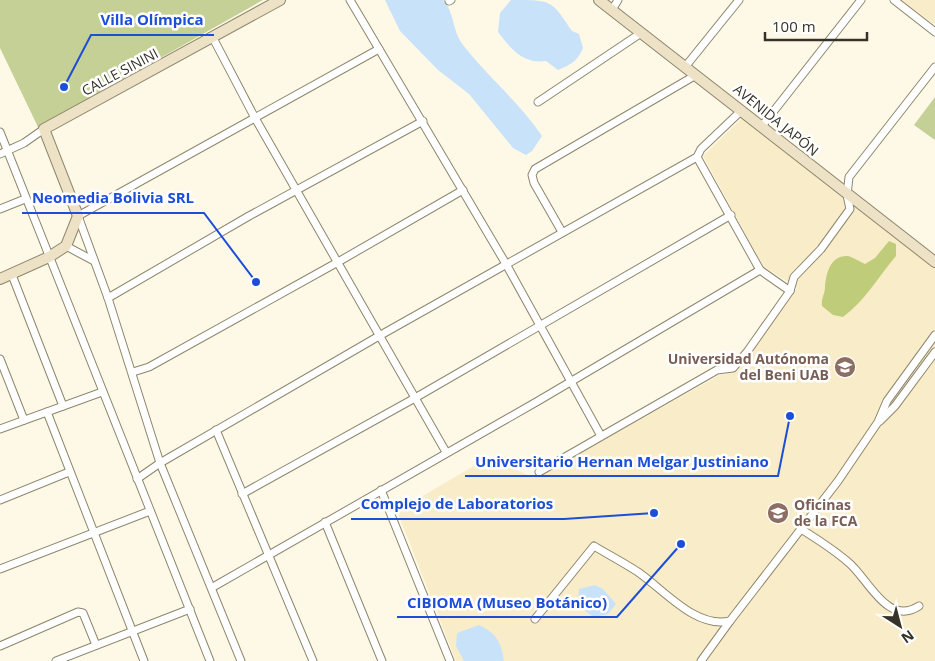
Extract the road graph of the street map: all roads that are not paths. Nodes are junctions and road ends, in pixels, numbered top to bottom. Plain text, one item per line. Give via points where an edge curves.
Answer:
1 (280, 0) edge
2 (350, 0) edge
3 (599, 0) edge
4 (618, 0) edge
5 (739, 0) edge
6 (862, 0) edge
7 (894, 0) edge
8 (612, 10) junction
9 (935, 32) edge
10 (641, 33) junction
11 (213, 38) junction
12 (379, 49) junction
13 (685, 67) junction
14 (935, 67) edge
15 (696, 75) junction
16 (538, 102) dead end
17 (742, 110) junction
18 (255, 118) junction
19 (423, 121) junction
20 (762, 126) junction
21 (44, 129) junction
22 (0, 132) edge
23 (10, 150) junction
24 (0, 154) edge
25 (697, 157) junction
26 (462, 190) junction
27 (297, 191) junction
28 (847, 196) junction
29 (25, 199) junction
30 (0, 209) edge
31 (731, 215) junction
32 (78, 216) junction
33 (562, 232) junction
34 (66, 246) junction
35 (49, 257) junction
36 (94, 261) junction
37 (338, 262) junction
38 (935, 262) edge
39 (506, 264) junction
40 (760, 270) junction
41 (12, 274) junction
42 (0, 280) edge
43 (790, 291) junction
44 (108, 298) junction
45 (541, 325) junction
46 (935, 335) edge
47 (379, 336) junction
48 (935, 352) edge
49 (0, 359) edge
50 (133, 372) junction
51 (572, 382) junction
52 (102, 392) junction
53 (415, 398) junction
54 (63, 406) junction
55 (47, 412) junction
56 (24, 420) junction
57 (878, 422) junction
58 (0, 429) edge
59 (216, 430) junction
60 (602, 436) junction
61 (446, 452) junction
62 (160, 463) junction
63 (69, 472) junction
64 (539, 472) dead end
65 (137, 479) junction
66 (381, 490) junction
67 (242, 494) junction
68 (0, 500) edge
69 (150, 511) junction
70 (325, 522) junction
71 (801, 528) junction
72 (93, 533) junction
73 (270, 554) junction
74 (0, 570) edge
75 (212, 587) junction
76 (919, 606) dead end
77 (190, 609) junction
78 (535, 619) dead end
79 (730, 621) junction
80 (133, 632) junction
81 (96, 645) junction
82 (0, 646) edge
83 (56, 661) edge
84 (144, 661) edge
85 (210, 661) edge
86 (241, 661) edge
87 (313, 661) edge
88 (382, 661) edge
89 (450, 661) edge
90 (701, 661) edge

1 - 11 street, CALLE SININI
2 - 12 street
3 - 8 street, AVENIDA JAPÓN
4 - 8 street
5 - 13 street
6 - 20 street
7 - 9 street
8 - 10 street, AVENIDA JAPÓN
10 - 13 street, AVENIDA JAPÓN
10 - 16 street
11 - 18 street
11 - 21 street, CALLE SININI
12 - 18 street
12 - 19 street
13 - 15 street, AVENIDA JAPÓN
14 - 28 street via 849,177
15 - 17 street, AVENIDA JAPÓN
15 - 33 street via 536,169 532,175 534,183
17 - 20 street, AVENIDA JAPÓN
17 - 25 street via 701,149
18 - 27 street
18 - 32 street
19 - 26 street
19 - 27 street
20 - 28 street, AVENIDA JAPÓN
21 - 23 street, CALLE SININI
21 - 32 street
22 - 23 street
23 - 24 street, CALLE SININI
23 - 29 street
25 - 31 street
25 - 33 street
26 - 37 street
26 - 39 street
27 - 37 street
27 - 44 street
28 - 38 street, AVENIDA JAPÓN
28 - 43 street via 850,210 821,249 794,277
29 - 30 street
29 - 35 street
31 - 40 street
31 - 45 street
32 - 34 street
32 - 36 street
33 - 39 street
34 - 35 street
34 - 36 street
35 - 41 street
35 - 52 street
36 - 44 street
37 - 47 street
37 - 50 street via 149,367
39 - 45 street
39 - 47 street
40 - 43 street
40 - 51 street
41 - 42 street
41 - 54 street
43 - 60 street via 733,368 718,370
44 - 50 street
45 - 51 street
45 - 53 street
46 - 57 street via 887,401
47 - 53 street
47 - 59 street
48 - 57 street via 895,406
49 - 56 street
50 - 62 street
51 - 60 street
51 - 61 street
52 - 54 street
52 - 65 street
53 - 61 street
53 - 67 street
54 - 55 street
55 - 56 street
55 - 63 street
56 - 58 street
57 - 71 street
59 - 62 street
59 - 67 street
60 - 64 street
61 - 66 street
62 - 65 street
62 - 75 street
63 - 68 street
63 - 72 street
65 - 69 street
66 - 70 street
66 - 89 street
67 - 73 street
69 - 72 street
69 - 77 street
70 - 73 street
70 - 88 street
71 - 76 street via 848,561 883,603 906,612
71 - 79 street
72 - 74 street
72 - 80 street
73 - 75 street
73 - 87 street
75 - 86 street
77 - 80 street
77 - 85 street
78 - 79 street via 594,546 638,572 692,613 717,624
79 - 90 street
80 - 81 street
80 - 84 street
81 - 82 street via 83,613 78,612
81 - 83 street

